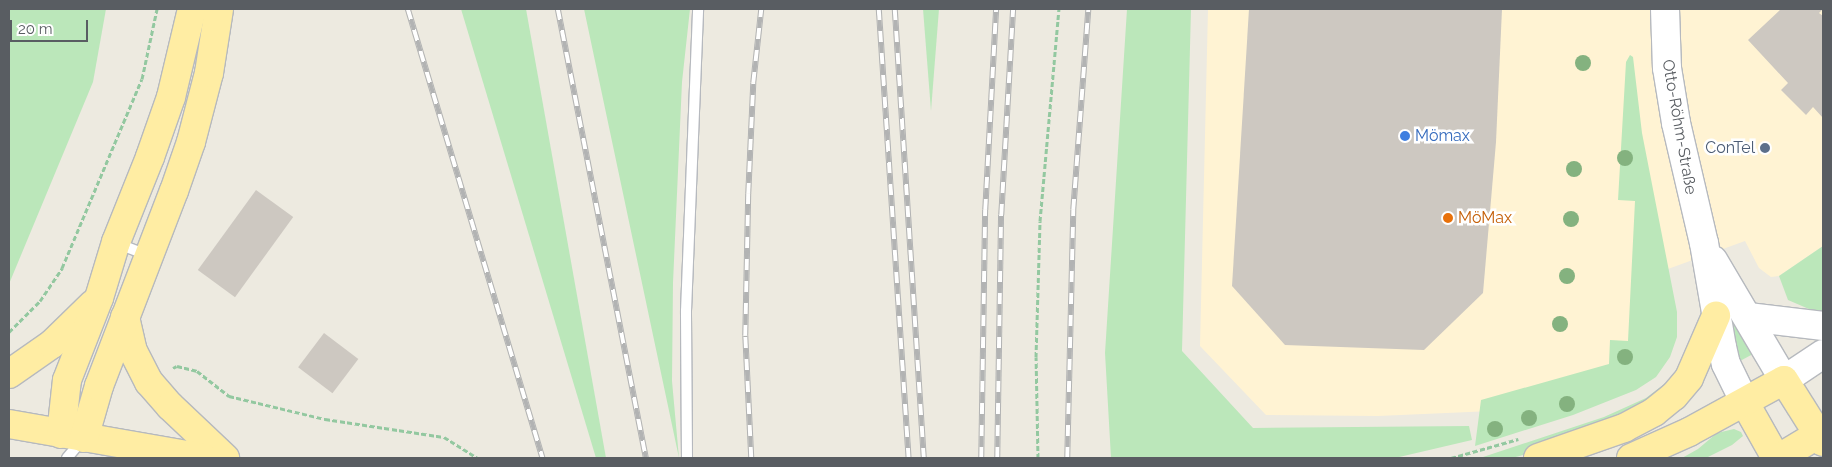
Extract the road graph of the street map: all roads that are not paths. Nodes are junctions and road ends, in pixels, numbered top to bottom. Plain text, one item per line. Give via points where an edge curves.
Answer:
1 (192, 9) edge
2 (219, 9) edge
3 (698, 9) edge
4 (1665, 9) edge
5 (116, 242) junction
6 (1704, 243) junction
7 (149, 256) junction
8 (100, 298) junction
9 (1716, 316) junction
10 (125, 317) junction
11 (1748, 317) junction
12 (1823, 326) edge
13 (1823, 354) edge
14 (9, 374) edge
15 (1784, 380) junction
16 (1745, 403) junction
17 (9, 424) edge
18 (1822, 436) edge
19 (71, 444) edge
20 (204, 458) edge
21 (225, 458) edge
22 (687, 458) edge
23 (1538, 458) edge
24 (1631, 458) edge
25 (1777, 458) edge

1 - 5 main road via 171,96
2 - 7 main road via 209,73 191,142
3 - 22 lane via 686,311
4 - 6 street, Otto-Röhm-Straße via 1667,68 1676,123
5 - 7 lane
5 - 8 main road
6 - 9 street, Otto-Röhm-Straße
6 - 11 street, Otto-Röhm-Straße
7 - 10 main road
8 - 14 main road via 52,344
8 - 19 main road via 67,380
9 - 16 street, Otto-Röhm-Straße via 1726,364
9 - 23 main road via 1689,378 1654,412 1624,428
10 - 19 main road via 100,386
10 - 21 main road via 133,351 149,382
11 - 12 street
11 - 15 street, Otto-Röhm-Straße
13 - 15 street
15 - 16 main road
15 - 18 main road
16 - 24 main road
16 - 25 main road
17 - 19 main road
18 - 25 main road
19 - 20 main road

